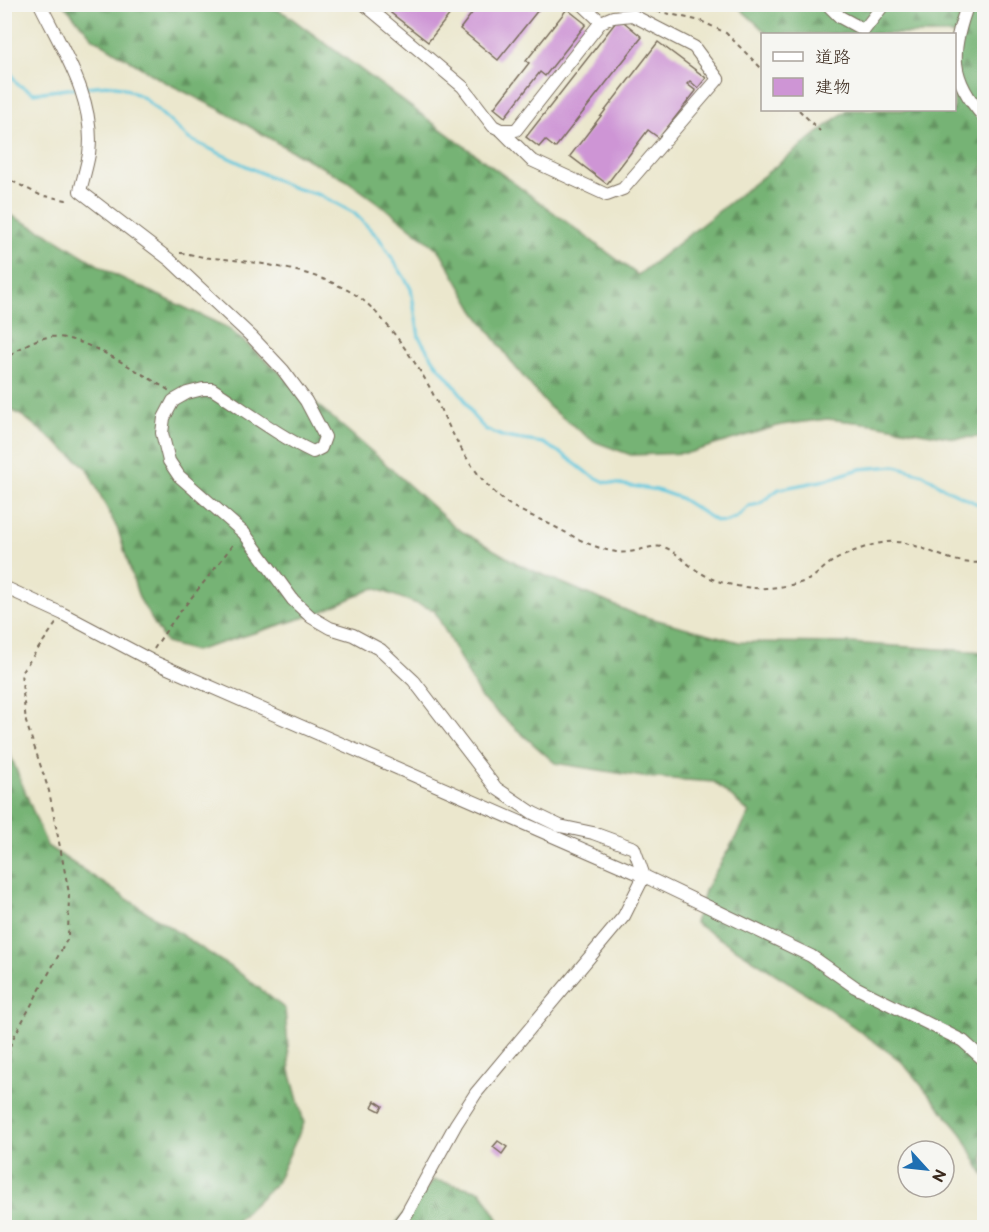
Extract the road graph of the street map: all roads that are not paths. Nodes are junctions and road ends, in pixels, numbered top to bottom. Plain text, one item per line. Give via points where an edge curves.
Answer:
1 (40, 4) edge
2 (364, 4) edge
3 (582, 4) edge
4 (827, 4) edge
5 (884, 4) edge
6 (968, 4) edge
7 (600, 22) junction
8 (956, 43) edge
9 (956, 68) edge
10 (984, 117) edge
11 (501, 130) junction
12 (4, 587) edge
13 (644, 876) junction
14 (984, 1060) edge
15 (396, 1227) edge

1 - 13 street via 86,103 89,153 80,191 162,254 252,337 306,401 325,437 321,448 313,452 287,440 212,389 203,389 173,401 164,418 162,433 179,476 242,531 293,600 311,617 381,650 414,681 496,788 560,826 634,848
2 - 11 street via 463,87 493,126
3 - 7 street
4 - 5 street via 840,17 864,30
6 - 8 street
7 - 11 street via 516,130
7 - 11 street via 632,15 694,47 718,79 624,189 608,195 531,160
9 - 10 street via 961,83
12 - 13 street via 154,662
13 - 14 street via 811,956 855,987 963,1041
13 - 15 street via 624,916 476,1094

